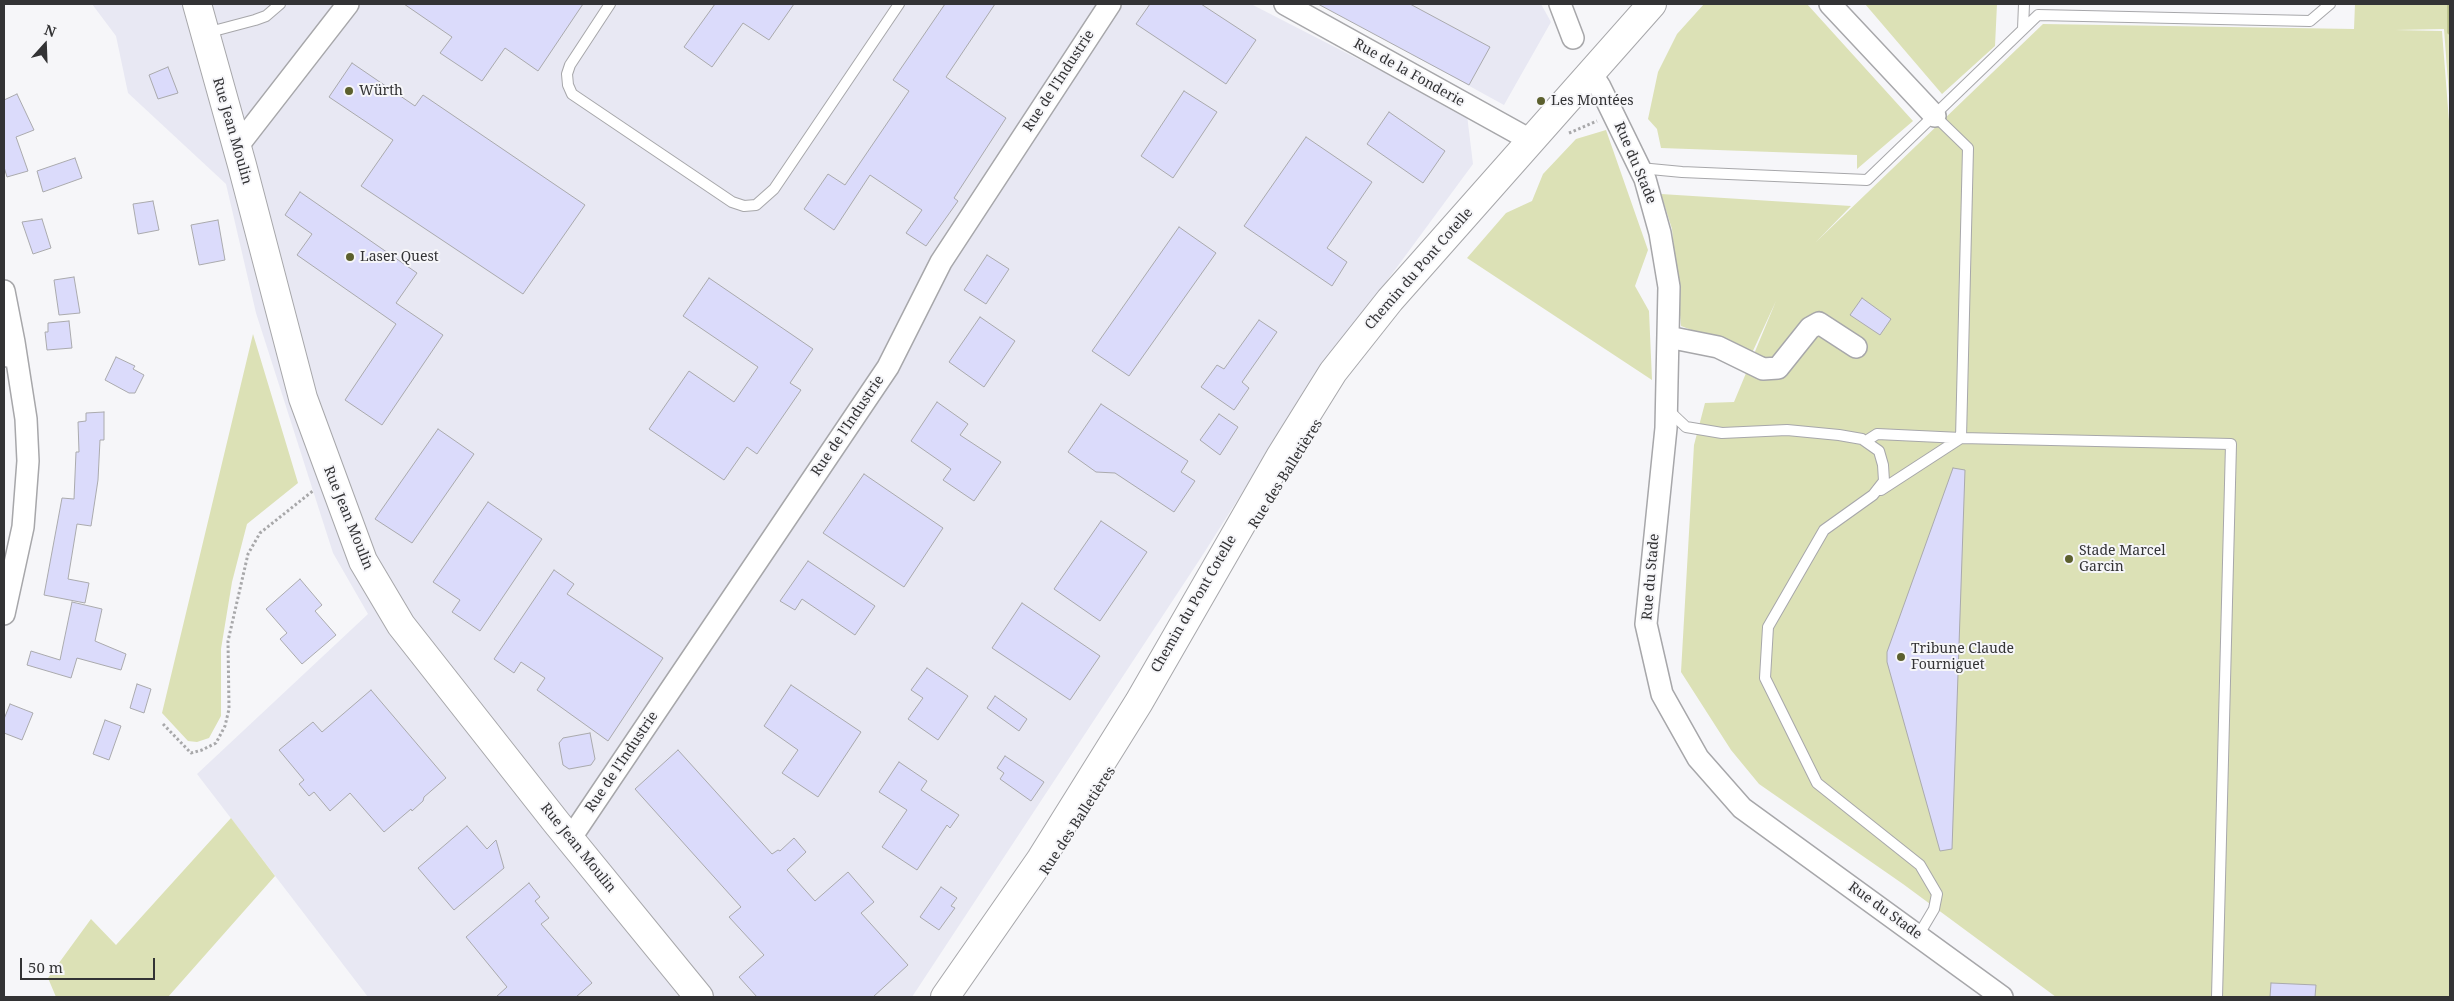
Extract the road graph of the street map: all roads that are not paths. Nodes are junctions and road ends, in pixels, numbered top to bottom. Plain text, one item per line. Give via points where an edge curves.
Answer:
1 (197, 4) edge
2 (280, 4) edge
3 (348, 4) edge
4 (610, 4) edge
5 (899, 4) edge
6 (1110, 4) edge
7 (1285, 4) edge
8 (1560, 4) edge
9 (1652, 4) edge
10 (1830, 4) edge
11 (2024, 4) edge
12 (2330, 4) edge
13 (2023, 29) junction
14 (205, 33) junction
15 (1573, 38) dead end
16 (1595, 69) junction
17 (1934, 116) junction
18 (1532, 141) junction
19 (237, 148) junction
20 (1640, 168) junction
21 (4, 291) edge
22 (1668, 337) junction
23 (14, 342) junction
24 (1856, 347) dead end
25 (4, 366) edge
26 (1666, 408) junction
27 (1961, 438) junction
28 (1866, 441) junction
29 (1873, 495) junction
30 (4, 614) edge
31 (570, 839) junction
32 (1918, 936) junction
33 (699, 997) edge
34 (945, 997) edge
35 (2002, 997) edge
36 (2217, 997) edge

1 - 14 street, Rue Jean Moulin
2 - 14 lane via 266,16
3 - 19 street
4 - 5 lane via 570,65 567,79 572,94 732,202 744,206 756,205 774,188
6 - 31 street, Rue de l'Industrie via 940,262 888,367
7 - 18 street, Rue de la Fonderie
8 - 15 street
9 - 16 street
10 - 17 street
11 - 13 lane
12 - 13 lane via 2310,21 2038,15
13 - 17 lane
14 - 19 street, Rue Jean Moulin
16 - 18 street, Chemin du Pont Cotelle
16 - 20 street, Rue du Stade
17 - 20 lane via 1867,180
17 - 27 lane via 1968,148
18 - 34 street, Chemin du Pont Cotelle via 1390,300 1333,372 1270,474 1134,710 1041,859
19 - 31 street, Rue Jean Moulin via 302,398 363,561 396,618
20 - 22 street, Rue du Stade via 1662,242 1669,287
21 - 23 street
22 - 24 street via 1718,347 1763,369 1778,368 1810,328 1819,323
22 - 26 street, Rue du Stade
23 - 25 street
23 - 30 street via 26,419 28,461 23,527
26 - 28 lane via 1686,426 1722,433 1787,430
26 - 32 street, Rue du Stade via 1646,624 1662,694 1698,758 1742,808
27 - 28 lane via 1877,434
27 - 29 lane
27 - 36 lane via 2231,444
28 - 29 lane via 1879,451 1883,465 1884,481
29 - 32 lane via 1824,530 1768,626 1765,678 1817,783 1920,866 1937,894 1934,910
31 - 33 street, Rue Jean Moulin
32 - 35 street, Rue du Stade

